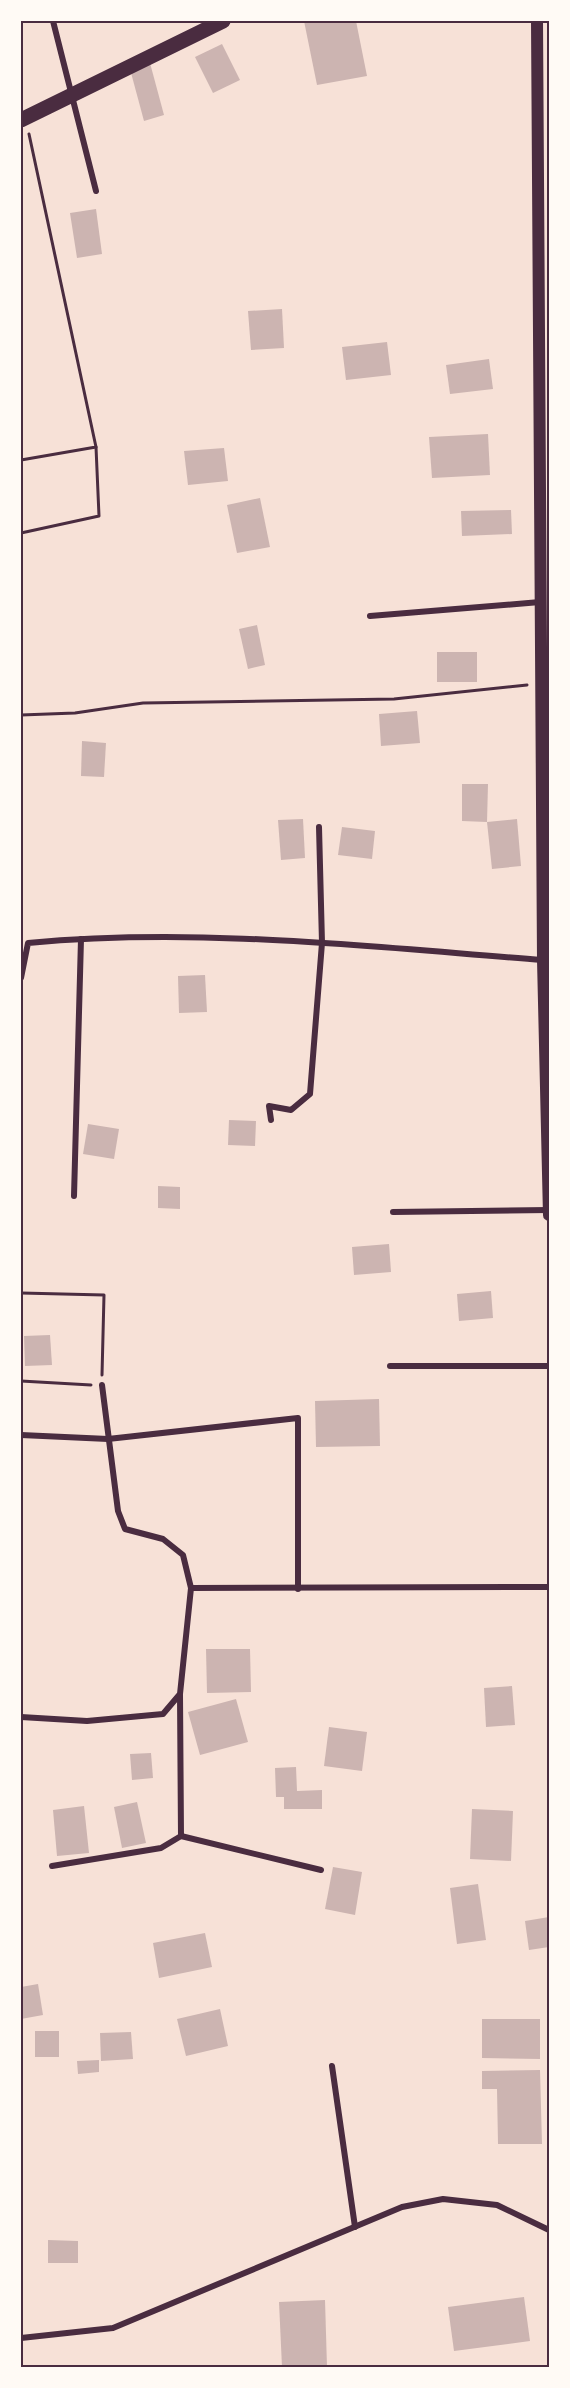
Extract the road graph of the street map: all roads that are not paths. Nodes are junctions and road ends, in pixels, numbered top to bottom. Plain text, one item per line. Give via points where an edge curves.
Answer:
1 (53, 21) edge
2 (223, 21) edge
3 (537, 21) edge
4 (71, 94) junction
5 (549, 103) edge
6 (536, 106) junction
7 (23, 119) edge
8 (96, 191) dead end
9 (543, 257) edge
10 (540, 602) junction
11 (370, 616) dead end
12 (545, 728) edge
13 (319, 826) dead end
14 (81, 939) junction
15 (322, 943) junction
16 (543, 960) junction
17 (21, 978) edge
18 (547, 1073) edge
19 (271, 1120) dead end
20 (74, 1196) dead end
21 (549, 1210) edge
22 (393, 1212) dead end
23 (549, 1215) edge
24 (390, 1366) dead end
25 (549, 1366) edge
26 (102, 1385) road end
27 (21, 1435) edge
28 (108, 1439) junction
29 (549, 1587) edge
30 (191, 1588) junction
31 (298, 1588) junction
32 (180, 1694) junction
33 (21, 1717) edge
34 (181, 1836) junction
35 (52, 1866) dead end
36 (321, 1870) dead end
37 (332, 2066) dead end
38 (355, 2227) junction
39 (549, 2230) edge
40 (21, 2338) edge

1 - 4 street
2 - 4 main road
3 - 6 main road
4 - 7 main road
4 - 8 street
5 - 6 street
6 - 9 main road
9 - 10 main road
10 - 11 street
10 - 12 main road
12 - 16 main road
13 - 15 street
14 - 15 street via 232,937
14 - 17 street via 28,943
14 - 20 street
15 - 16 street
15 - 19 street via 310,1094 291,1110 269,1106
16 - 18 main road
18 - 21 main road
21 - 22 street
21 - 23 main road
24 - 25 street
26 - 28 street
27 - 28 street
28 - 30 street via 118,1511 125,1529 163,1539 183,1555
28 - 31 street via 298,1418
29 - 31 street
30 - 31 street
30 - 32 street
32 - 33 street via 163,1714 87,1721
32 - 34 street
34 - 35 street via 161,1848
34 - 36 street
37 - 38 street
38 - 39 street via 402,2207 443,2199 497,2205
38 - 40 street via 113,2328

